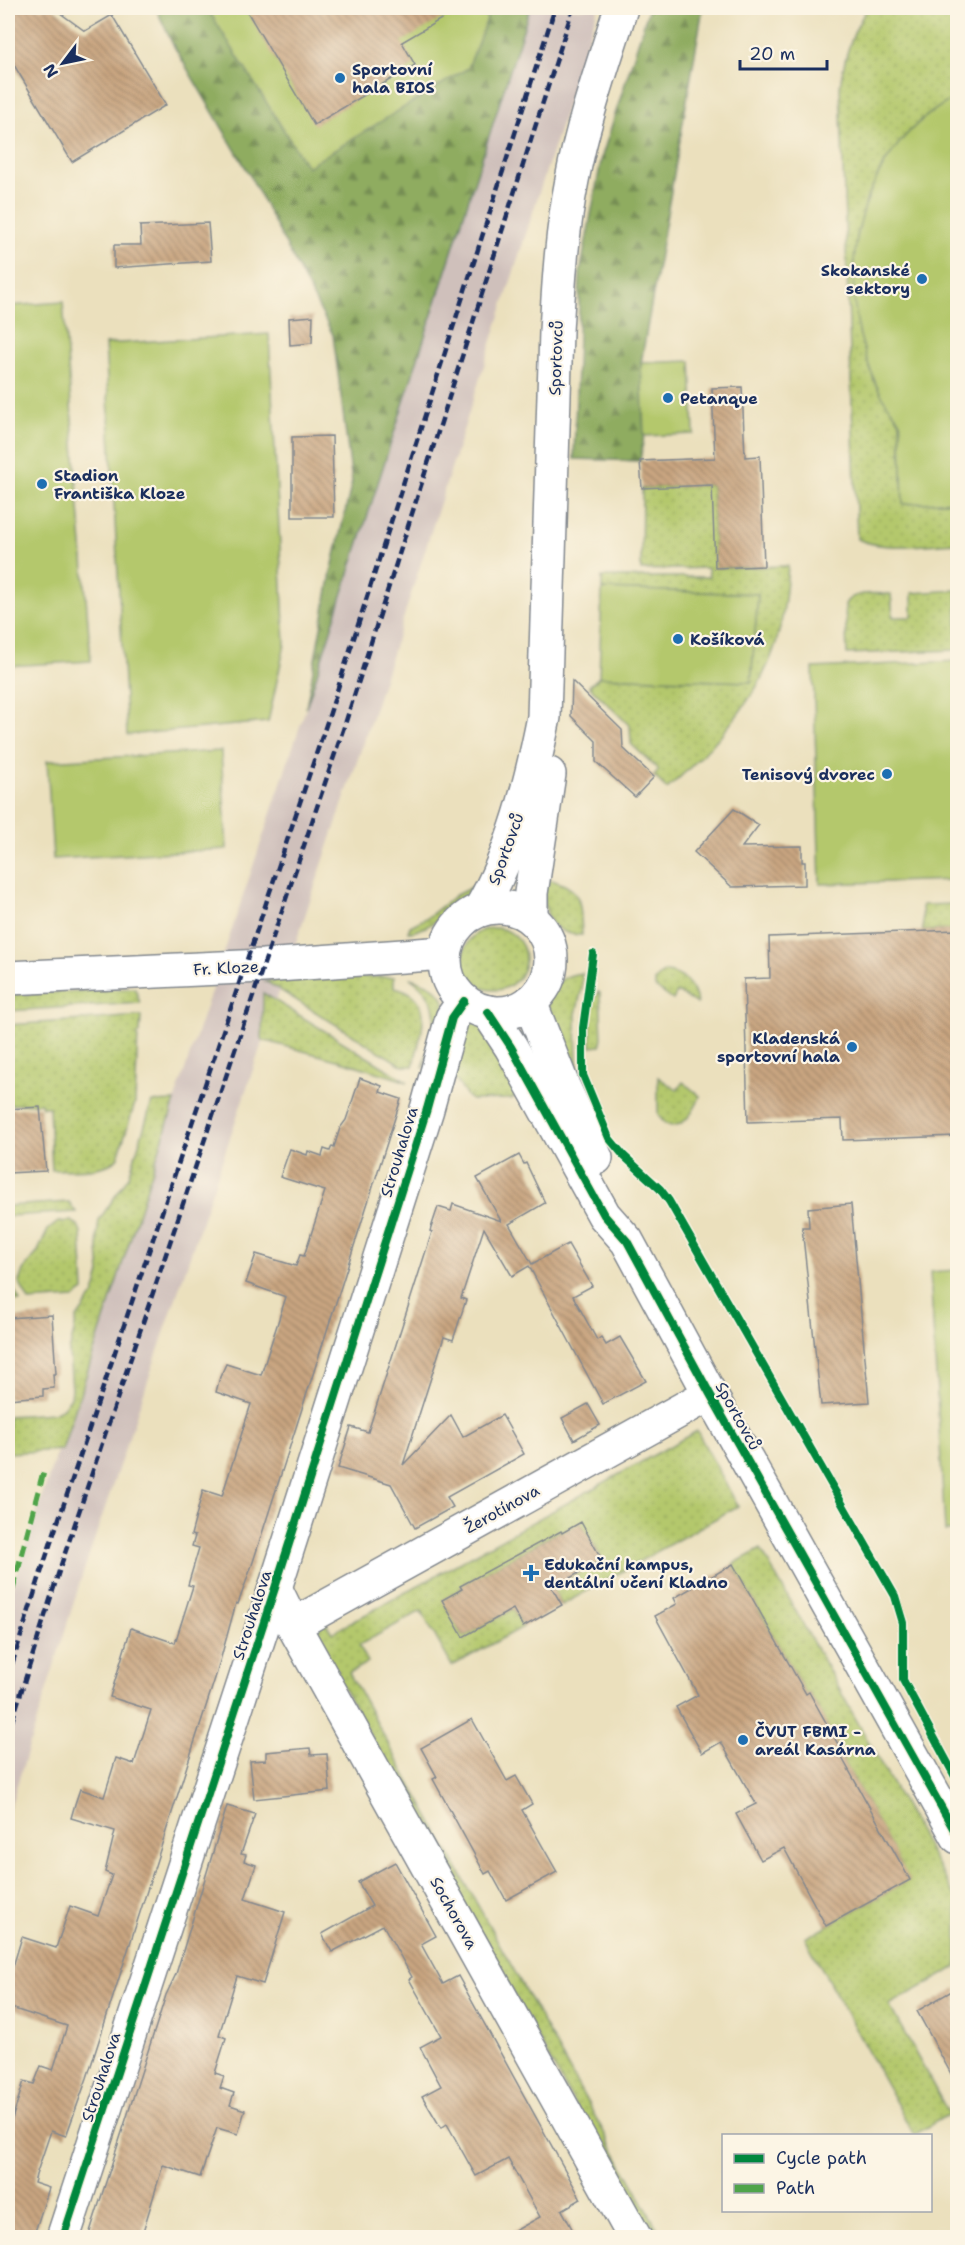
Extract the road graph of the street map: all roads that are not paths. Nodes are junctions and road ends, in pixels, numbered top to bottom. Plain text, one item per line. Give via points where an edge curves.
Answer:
1 (621, 8) edge
2 (544, 717) junction
3 (480, 910) junction
4 (531, 918) junction
5 (445, 953) junction
6 (8, 978) edge
7 (530, 1002) junction
8 (476, 1006) junction
9 (627, 1241) junction
10 (710, 1394) junction
11 (275, 1588) junction
12 (293, 1625) junction
13 (957, 1837) edge
14 (63, 2238) edge
15 (634, 2238) edge

1 - 2 street, Sportovců via 578,151 567,206 556,331
2 - 3 street, Sportovců via 536,761 505,861
2 - 4 street, Sportovců via 550,752 549,784 531,892
3 - 4 street, Sportovců via 511,909
3 - 5 street, Sportovců via 456,926
4 - 7 street via 542,931 551,956 542,990
5 - 6 street, Fr. Kloze
5 - 8 street, Sportovců via 446,971 453,987
7 - 8 street via 515,1011 501,1013
7 - 9 street, Sportovců via 563,1086 623,1217
8 - 9 street, Sportovců via 523,1067 604,1215
8 - 11 street, Strouhalova via 452,1018 427,1109
9 - 10 street, Sportovců
10 - 12 street, Žerotínova
10 - 13 street, Sportovců
11 - 12 street, Sochorova
11 - 14 street, Strouhalova
12 - 15 street, Sochorova

